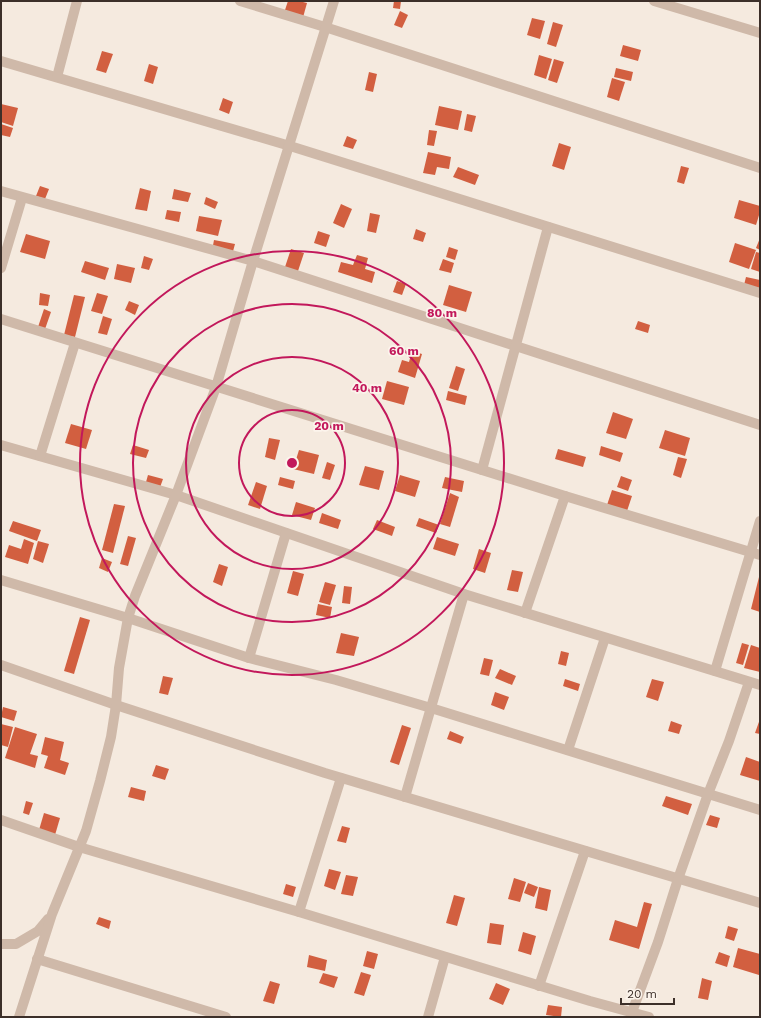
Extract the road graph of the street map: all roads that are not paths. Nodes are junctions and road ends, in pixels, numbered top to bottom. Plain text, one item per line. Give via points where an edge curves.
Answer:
1 (77, 1) edge
2 (240, 1) edge
3 (334, 1) edge
4 (654, 1) edge
5 (326, 27) junction
6 (760, 34) edge
7 (1, 61) edge
8 (56, 77) junction
9 (290, 146) junction
10 (760, 168) edge
11 (1, 191) edge
12 (22, 198) junction
13 (548, 227) junction
14 (253, 261) junction
15 (1, 268) edge
16 (760, 293) edge
17 (1, 320) edge
18 (75, 343) junction
19 (515, 346) junction
20 (216, 387) junction
21 (760, 425) edge
22 (1, 445) edge
23 (40, 456) junction
24 (482, 470) junction
25 (176, 495) junction
26 (565, 496) junction
27 (760, 521) edge
28 (286, 533) junction
29 (756, 554) edge
30 (1, 580) edge
31 (464, 594) junction
32 (525, 614) junction
33 (128, 618) junction
34 (605, 638) junction
35 (249, 658) junction
36 (1, 665) edge
37 (715, 671) junction
38 (749, 682) junction
39 (760, 685) edge
40 (116, 704) junction
41 (431, 708) junction
42 (568, 750) junction
43 (341, 778) junction
44 (708, 794) junction
45 (405, 797) junction
46 (760, 810) edge
47 (1, 820) edge
48 (79, 847) junction
49 (585, 851) junction
50 (678, 878) junction
51 (760, 903) edge
52 (299, 912) junction
53 (52, 914) junction
54 (1, 944) edge
55 (445, 957) junction
56 (38, 959) junction
57 (539, 986) junction
58 (632, 1012) junction
59 (19, 1017) edge
60 (226, 1017) edge
61 (428, 1017) edge
62 (649, 1017) edge

1 - 8 street
2 - 5 street
3 - 5 street
4 - 6 street
5 - 9 street
5 - 10 street
7 - 8 street
8 - 9 street
9 - 13 street
9 - 14 street
11 - 12 street
12 - 14 street
12 - 15 street
13 - 16 street
13 - 19 street
14 - 19 street
14 - 20 street
17 - 18 street
18 - 20 street
18 - 23 street
19 - 21 street
19 - 24 street
20 - 24 street
20 - 25 street
22 - 23 street
23 - 25 street
24 - 26 street
25 - 28 street
25 - 33 street
26 - 29 street
26 - 32 street
27 - 29 street
28 - 31 street
28 - 35 street
29 - 37 street
30 - 33 street
31 - 32 street
31 - 41 street
32 - 34 street
33 - 35 street
33 - 40 street via 119,668
34 - 37 street
34 - 42 street
35 - 41 street
36 - 40 street
37 - 38 street
38 - 39 street
38 - 44 street
40 - 43 street
40 - 48 street via 100,781
41 - 42 street
41 - 45 street
42 - 44 street
43 - 45 street
43 - 52 street
44 - 46 street
44 - 50 street
45 - 49 street
47 - 48 street
48 - 52 street
48 - 53 street
49 - 50 street
49 - 57 street
50 - 51 street
50 - 58 street
52 - 55 street
53 - 54 street via 38,931 16,944
53 - 56 street
55 - 57 street
55 - 61 street
56 - 59 street
56 - 60 street
57 - 58 street
58 - 62 street

